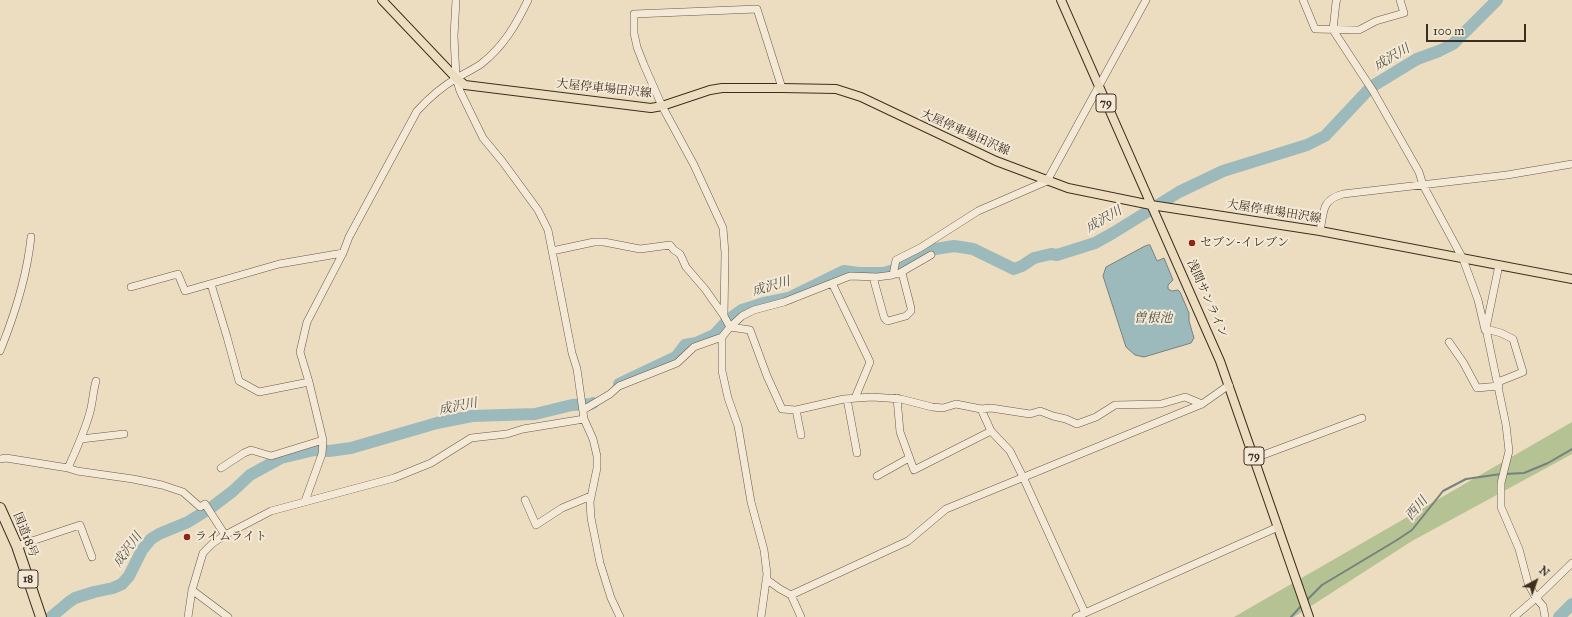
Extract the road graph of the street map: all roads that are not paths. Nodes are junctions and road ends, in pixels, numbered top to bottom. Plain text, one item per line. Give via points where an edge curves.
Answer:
1 (382, 0) edge
2 (456, 0) edge
3 (528, 0) edge
4 (1061, 0) edge
5 (1146, 0) edge
6 (1303, 0) edge
7 (1338, 0) edge
8 (1400, 0) edge
9 (1333, 30) junction
10 (456, 78) junction
11 (1099, 87) junction
12 (782, 88) junction
13 (662, 106) junction
14 (1572, 164) edge
15 (1047, 181) junction
16 (1423, 185) junction
17 (1153, 209) junction
18 (1320, 232) junction
19 (31, 237) dead end
20 (552, 251) junction
21 (343, 253) junction
22 (931, 255) dead end
23 (1463, 259) junction
24 (1499, 265) junction
25 (902, 273) junction
26 (894, 274) junction
27 (873, 277) junction
28 (1572, 279) edge
29 (832, 283) junction
30 (210, 284) junction
31 (131, 287) dead end
32 (724, 316) junction
33 (729, 325) junction
34 (1486, 330) junction
35 (722, 337) junction
36 (1449, 342) dead end
37 (0, 351) edge
38 (96, 381) dead end
39 (309, 382) junction
40 (1498, 384) junction
41 (1229, 385) junction
42 (855, 398) junction
43 (897, 398) junction
44 (847, 399) junction
45 (1202, 404) junction
46 (582, 408) junction
47 (980, 409) junction
48 (796, 410) junction
49 (1362, 418) dead end
50 (584, 419) junction
51 (991, 431) junction
52 (124, 434) dead end
53 (801, 435) dead end
54 (80, 439) junction
55 (323, 442) junction
56 (857, 453) dead end
57 (909, 458) junction
58 (1254, 458) junction
59 (0, 459) edge
60 (68, 468) junction
61 (221, 468) dead end
62 (877, 476) dead end
63 (1024, 477) junction
64 (591, 496) junction
65 (525, 500) dead end
66 (305, 501) junction
67 (0, 508) edge
68 (1278, 527) junction
69 (225, 535) junction
70 (17, 546) junction
71 (92, 557) dead end
72 (1572, 563) edge
73 (766, 579) junction
74 (192, 590) junction
75 (791, 594) junction
76 (1536, 598) junction
77 (1085, 613) junction
78 (40, 615) edge
79 (188, 617) edge
80 (228, 617) edge
81 (620, 617) edge
82 (761, 617) edge
83 (801, 617) edge
84 (1076, 617) edge
85 (1309, 617) edge
86 (1514, 617) edge
87 (1545, 617) edge

1 - 10 main road, 大屋停車場田沢線
2 - 10 street
3 - 10 street via 517,23 502,44 480,65
4 - 11 main road, 浅間サンライン / 79
5 - 11 street
6 - 9 street via 1314,29
7 - 9 street
8 - 9 street via 1404,13 1359,30
9 - 16 street via 1373,91 1419,172
10 - 13 main road, 大屋停車場田沢線 via 465,85 651,108
10 - 20 street via 483,138 538,210 548,230
10 - 21 street via 436,92 417,111 349,237
11 - 15 street
11 - 17 main road, 浅間サンライン / 79
12 - 13 main road, 大屋停車場田沢線 via 722,88
12 - 13 street via 757,9 634,14 637,48
12 - 15 main road, 大屋停車場田沢線 via 836,89 860,97 996,161
13 - 32 street via 694,165 723,228
14 - 16 street
15 - 17 main road, 大屋停車場田沢線
15 - 26 street via 978,211 920,248 896,260
16 - 18 street via 1334,196 1324,208
16 - 23 street
17 - 18 main road, 大屋停車場田沢線 via 1163,207
17 - 41 main road, 浅間サンライン / 79
18 - 23 main road, 大屋停車場田沢線
19 - 37 street via 15,313
20 - 32 street via 594,242 640,249 670,245 680,254 686,267
20 - 46 street via 577,369
21 - 30 street via 279,264
21 - 39 street via 307,322 303,335 300,352
22 - 25 street
23 - 24 main road, 大屋停車場田沢線
23 - 34 street
24 - 28 main road, 大屋停車場田沢線
24 - 34 street
25 - 26 street
25 - 27 street via 911,308 906,316 888,321 884,317
26 - 27 street
27 - 29 street via 850,276
29 - 33 street via 784,302 754,310
29 - 42 street via 870,362
30 - 31 street via 185,291 178,274
30 - 39 street via 239,381 259,392
32 - 33 street
33 - 35 street
33 - 48 street via 750,330 782,409
34 - 40 street
34 - 40 street via 1513,339 1523,372
35 - 46 street via 694,347 677,363 619,386 604,398
35 - 73 street via 722,371 738,426 751,502 764,550
36 - 40 street via 1477,388
38 - 54 street
39 - 55 street
40 - 76 street via 1509,451 1501,483 1501,507 1519,549 1528,583
41 - 45 street
41 - 58 main road, 浅間サンライン / 79
42 - 43 street
42 - 44 street
43 - 47 street via 932,407 943,408 956,404
43 - 57 street via 900,432
44 - 48 street
44 - 56 street
45 - 47 street via 1185,397 1161,404 1115,404 1096,417 1077,424 1040,411 1030,414 992,408
45 - 63 street
46 - 50 street
47 - 51 street
48 - 53 street
49 - 58 street
50 - 64 street via 597,456 598,468
50 - 66 street via 507,434 471,438 431,463 394,478
51 - 57 street via 914,470
51 - 63 street via 1010,451
52 - 54 street
54 - 60 street
55 - 61 street via 271,456 251,450
55 - 66 street via 322,454
57 - 62 street
58 - 68 main road, 浅間サンライン / 79
59 - 60 street
60 - 69 street via 133,479 184,492 200,507 206,504
63 - 75 street via 946,509 908,541
63 - 77 street
64 - 65 street via 562,508 536,525
64 - 81 street via 591,518 600,563
66 - 69 street via 271,511
67 - 70 highway, 国道18号 / 18
68 - 77 street
68 - 85 main road, 浅間サンライン / 79
69 - 74 street via 203,553
70 - 71 street via 80,525
70 - 78 highway, 国道18号 / 18
72 - 76 street
73 - 75 street
73 - 82 street
74 - 79 street
74 - 80 street
75 - 83 street
76 - 86 street
76 - 87 street via 1543,606
77 - 84 street

